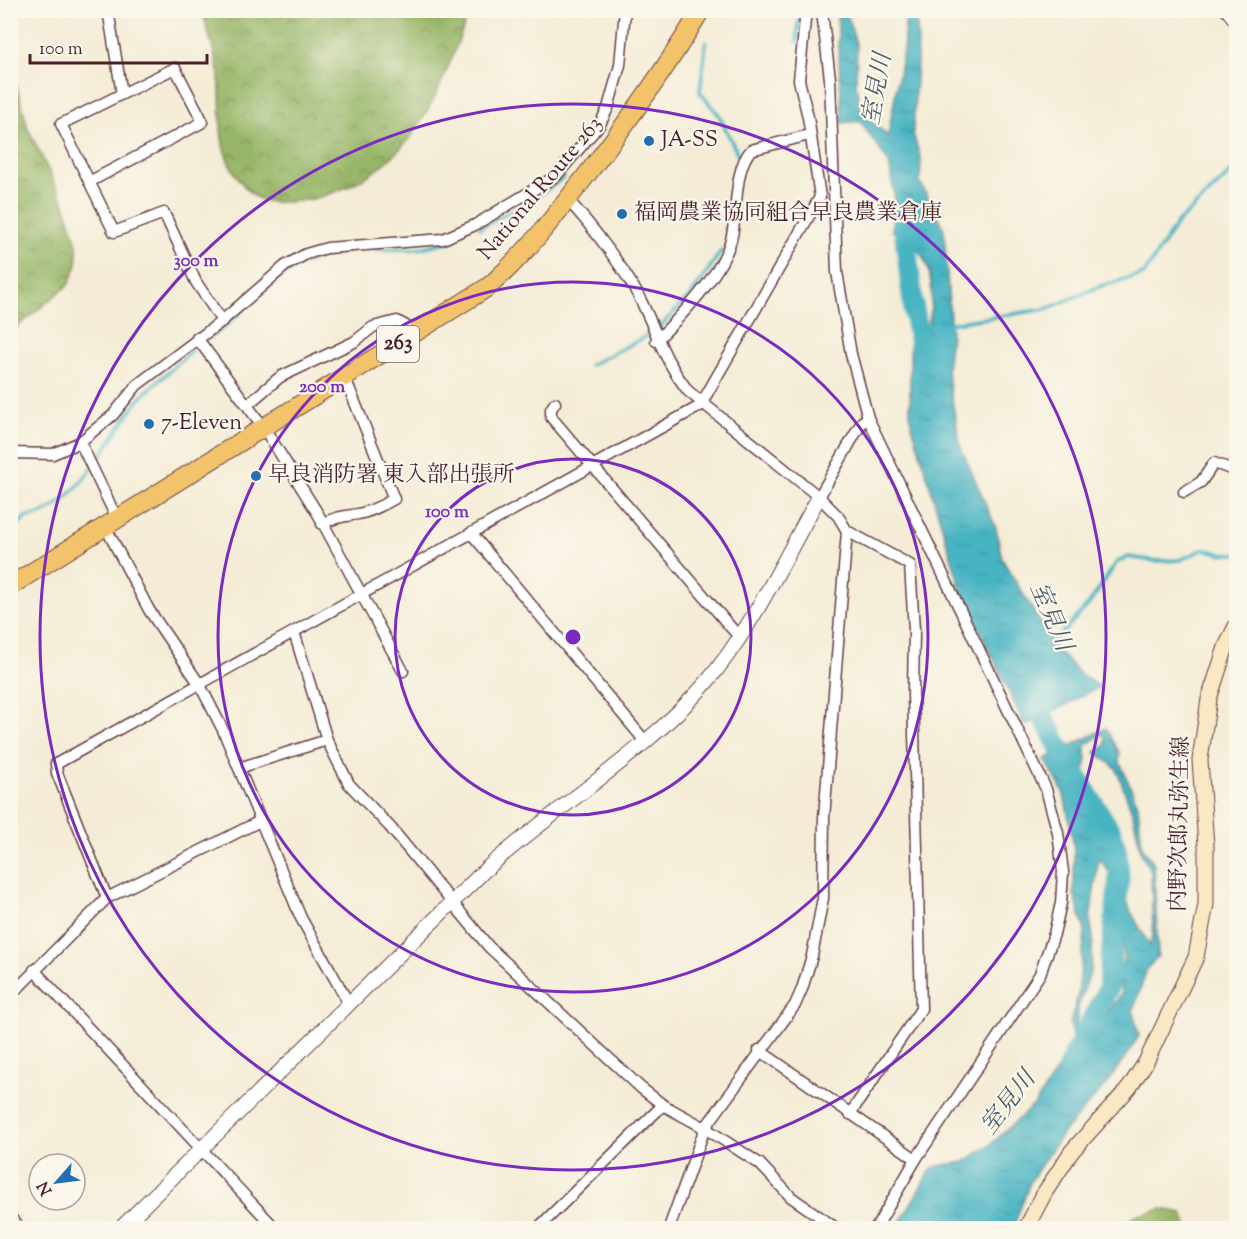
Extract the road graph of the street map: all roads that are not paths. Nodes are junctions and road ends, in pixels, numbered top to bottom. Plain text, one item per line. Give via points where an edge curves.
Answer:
1 (108, 10) edge
2 (625, 10) edge
3 (701, 10) edge
4 (808, 10) edge
5 (1228, 10) edge
6 (1236, 20) edge
7 (122, 94) junction
8 (809, 135) junction
9 (556, 176) junction
10 (89, 182) junction
11 (568, 193) junction
12 (222, 321) junction
13 (411, 336) junction
14 (197, 338) junction
15 (656, 340) junction
16 (345, 378) junction
17 (702, 402) junction
18 (555, 403) dead end
19 (247, 405) junction
20 (868, 418) junction
21 (264, 428) junction
22 (80, 442) junction
23 (10, 453) edge
24 (593, 466) junction
25 (1236, 471) edge
26 (1184, 492) dead end
27 (819, 497) junction
28 (111, 523) junction
29 (322, 524) junction
30 (847, 531) junction
31 (471, 533) junction
32 (10, 586) edge
33 (361, 594) junction
34 (1236, 626) edge
35 (294, 632) junction
36 (739, 637) junction
37 (403, 671) dead end
38 (200, 685) junction
39 (327, 740) junction
40 (645, 741) junction
41 (238, 768) junction
42 (260, 821) junction
43 (107, 898) junction
44 (451, 902) junction
45 (34, 970) junction
46 (10, 996) edge
47 (349, 1004) junction
48 (759, 1050) junction
49 (663, 1105) junction
50 (850, 1114) junction
51 (705, 1128) junction
52 (203, 1151) junction
53 (916, 1159) junction
54 (10, 1218) edge
55 (20, 1228) edge
56 (121, 1228) edge
57 (275, 1228) edge
58 (538, 1228) edge
59 (669, 1228) edge
60 (836, 1228) edge
61 (876, 1228) edge
62 (1026, 1228) edge

1 - 7 street
2 - 9 street via 620,65 608,108 600,124
3 - 11 highway, National Route 263 / 263 via 633,115
4 - 8 street via 799,80
4 - 20 street via 822,12 830,80 837,272 851,354
5 - 6 street
7 - 10 street via 61,124
7 - 10 street via 175,68 203,122
8 - 15 street via 745,155 731,238 723,260
8 - 17 street via 820,197
9 - 11 street
9 - 12 street via 475,225 443,238 348,246 306,254 285,266
10 - 12 street via 114,231 164,213 196,282
11 - 13 highway, National Route 263 / 263 via 503,274
11 - 15 street via 630,282
12 - 14 street
13 - 16 highway, National Route 263 / 263
13 - 19 street via 406,326 397,321 373,327 354,342 280,376
14 - 19 street
14 - 22 street via 137,385 113,415
15 - 17 street via 674,373
16 - 21 highway, National Route 263 / 263
16 - 29 street via 394,499 373,510 346,514
17 - 24 street
17 - 27 street
18 - 24 street via 551,417
19 - 21 street
20 - 27 street
20 - 53 street via 1046,789 1063,872 1061,903 1040,974
21 - 28 highway, National Route 263 / 263
21 - 29 street
22 - 23 street via 53,454
22 - 28 street
24 - 31 street
24 - 36 street
25 - 26 street via 1214,463 1201,482
27 - 30 street
27 - 36 street
28 - 32 highway, National Route 263 / 263
28 - 38 street via 149,610
29 - 33 street
30 - 48 street via 824,818 820,919 795,1005
30 - 50 street via 910,566 921,1009
31 - 33 street
31 - 40 street
33 - 35 street
33 - 37 street
34 - 62 main road, 内野次郎丸弥生線 via 1209,699 1200,760 1206,904 1196,957 1146,1062 1129,1088 1072,1151
35 - 38 street
35 - 39 street
36 - 40 street via 706,682
38 - 41 street
38 - 43 street via 56,764
39 - 41 street
39 - 44 street via 349,784
40 - 44 street via 526,832
41 - 42 street
42 - 43 street
42 - 47 street via 301,918
43 - 45 street
44 - 47 street
44 - 49 street via 489,947
45 - 46 street
45 - 52 street
47 - 52 street
48 - 50 street
48 - 51 street
49 - 51 street
49 - 58 street
50 - 53 street
51 - 59 street
51 - 60 street via 760,1164 790,1197
52 - 56 street
52 - 57 street
53 - 61 street
54 - 55 street

